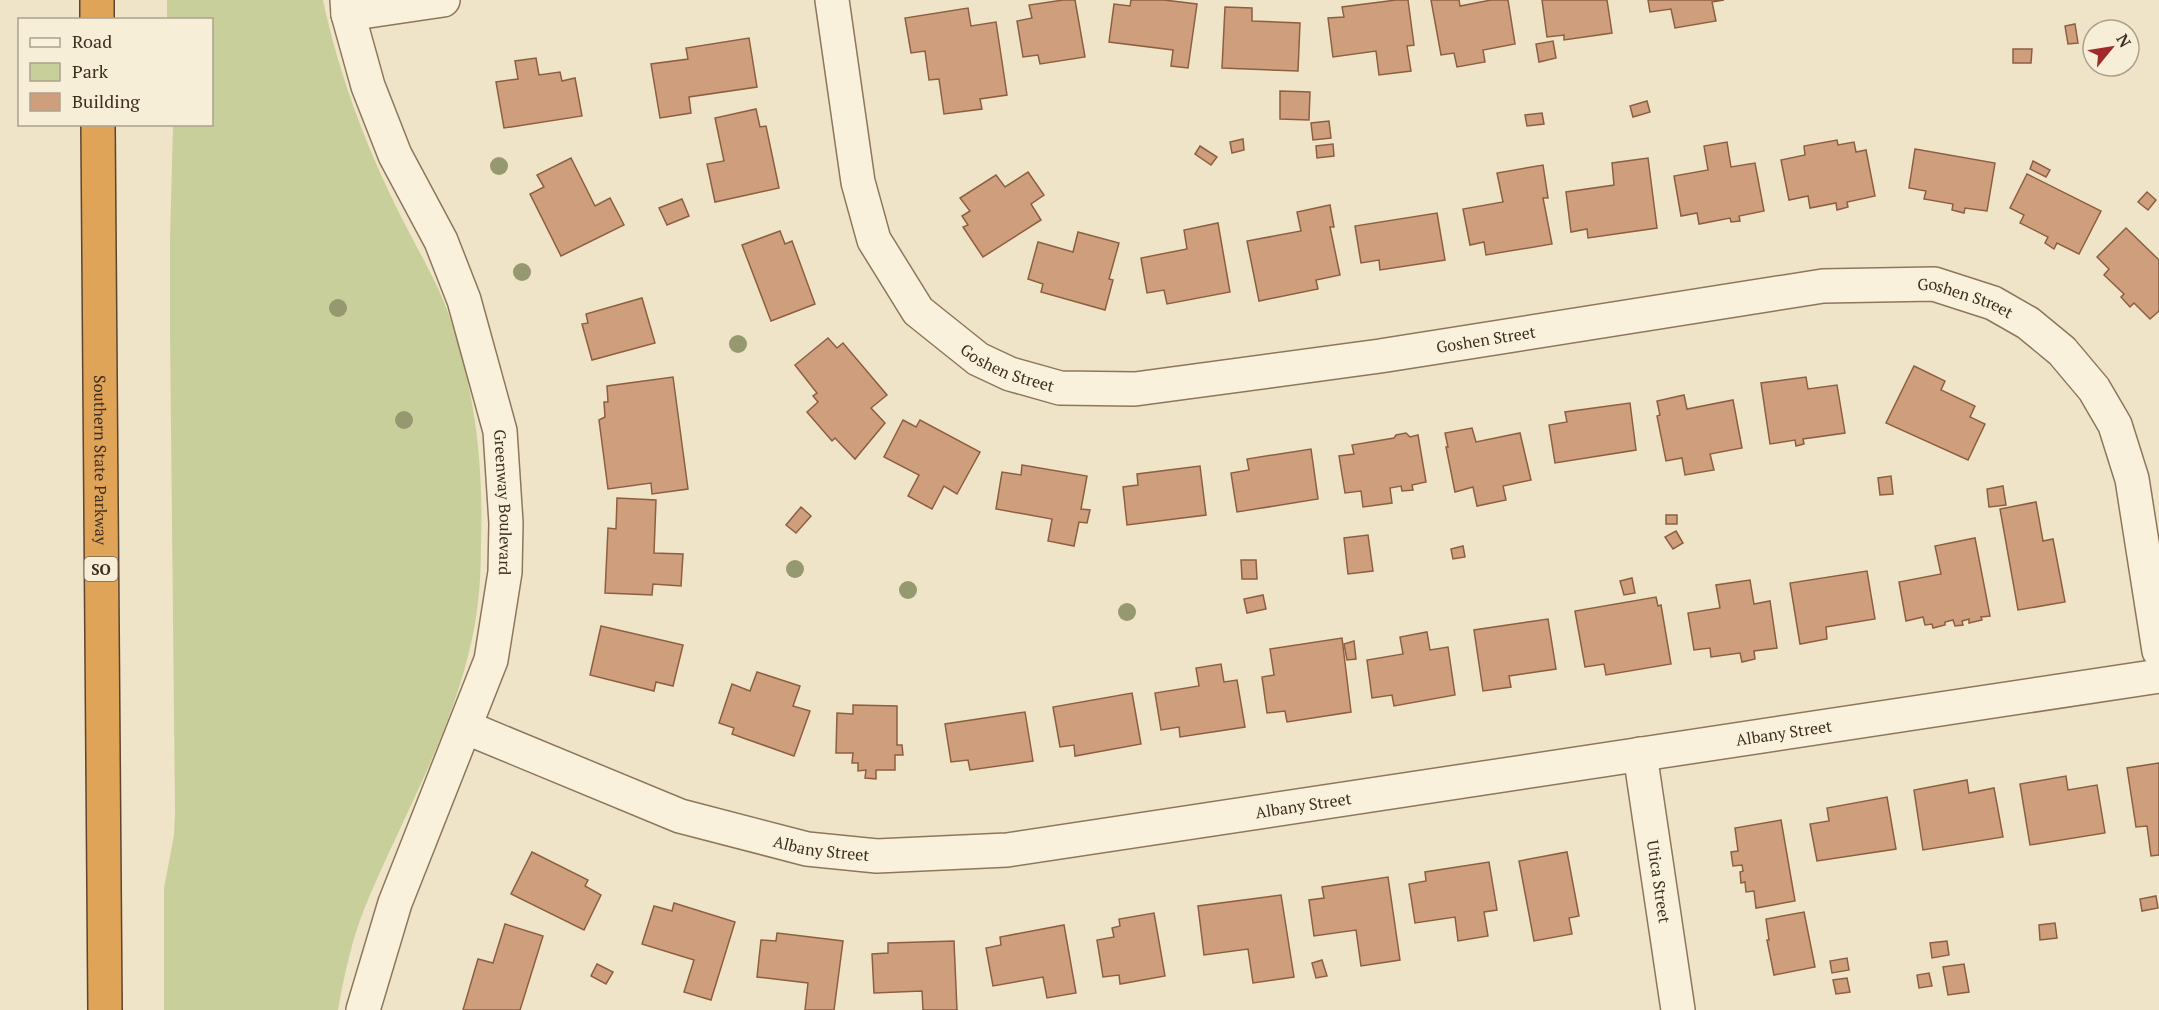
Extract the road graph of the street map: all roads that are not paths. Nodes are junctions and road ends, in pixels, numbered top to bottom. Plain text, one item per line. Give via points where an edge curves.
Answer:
1 (97, 0) edge
2 (443, 0) edge
3 (832, 0) edge
4 (348, 7) edge
5 (97, 18) edge
6 (98, 126) edge
7 (2159, 651) edge
8 (2159, 676) edge
9 (465, 727) junction
10 (1640, 754) junction
11 (105, 1010) edge
12 (363, 1010) edge
13 (1678, 1010) edge

1 - 5 highway
2 - 4 street
3 - 7 street, Goshen Street via 858,182 874,240 918,311 978,359 1010,374 1060,388 1135,389 1380,356 1823,286 1934,285 1993,303 2028,323 2062,351 2094,389 2115,425 2132,479
4 - 9 street, Greenway Boulevard via 369,86 395,155 441,241 464,300 500,431 505,572 491,660
6 - 11 highway, Southern State Parkway / SO
8 - 10 street, Albany Street
9 - 10 street, Albany Street via 680,816 807,849 877,856 1007,850
9 - 12 street, Greenway Boulevard via 395,903
10 - 13 street, Utica Street

